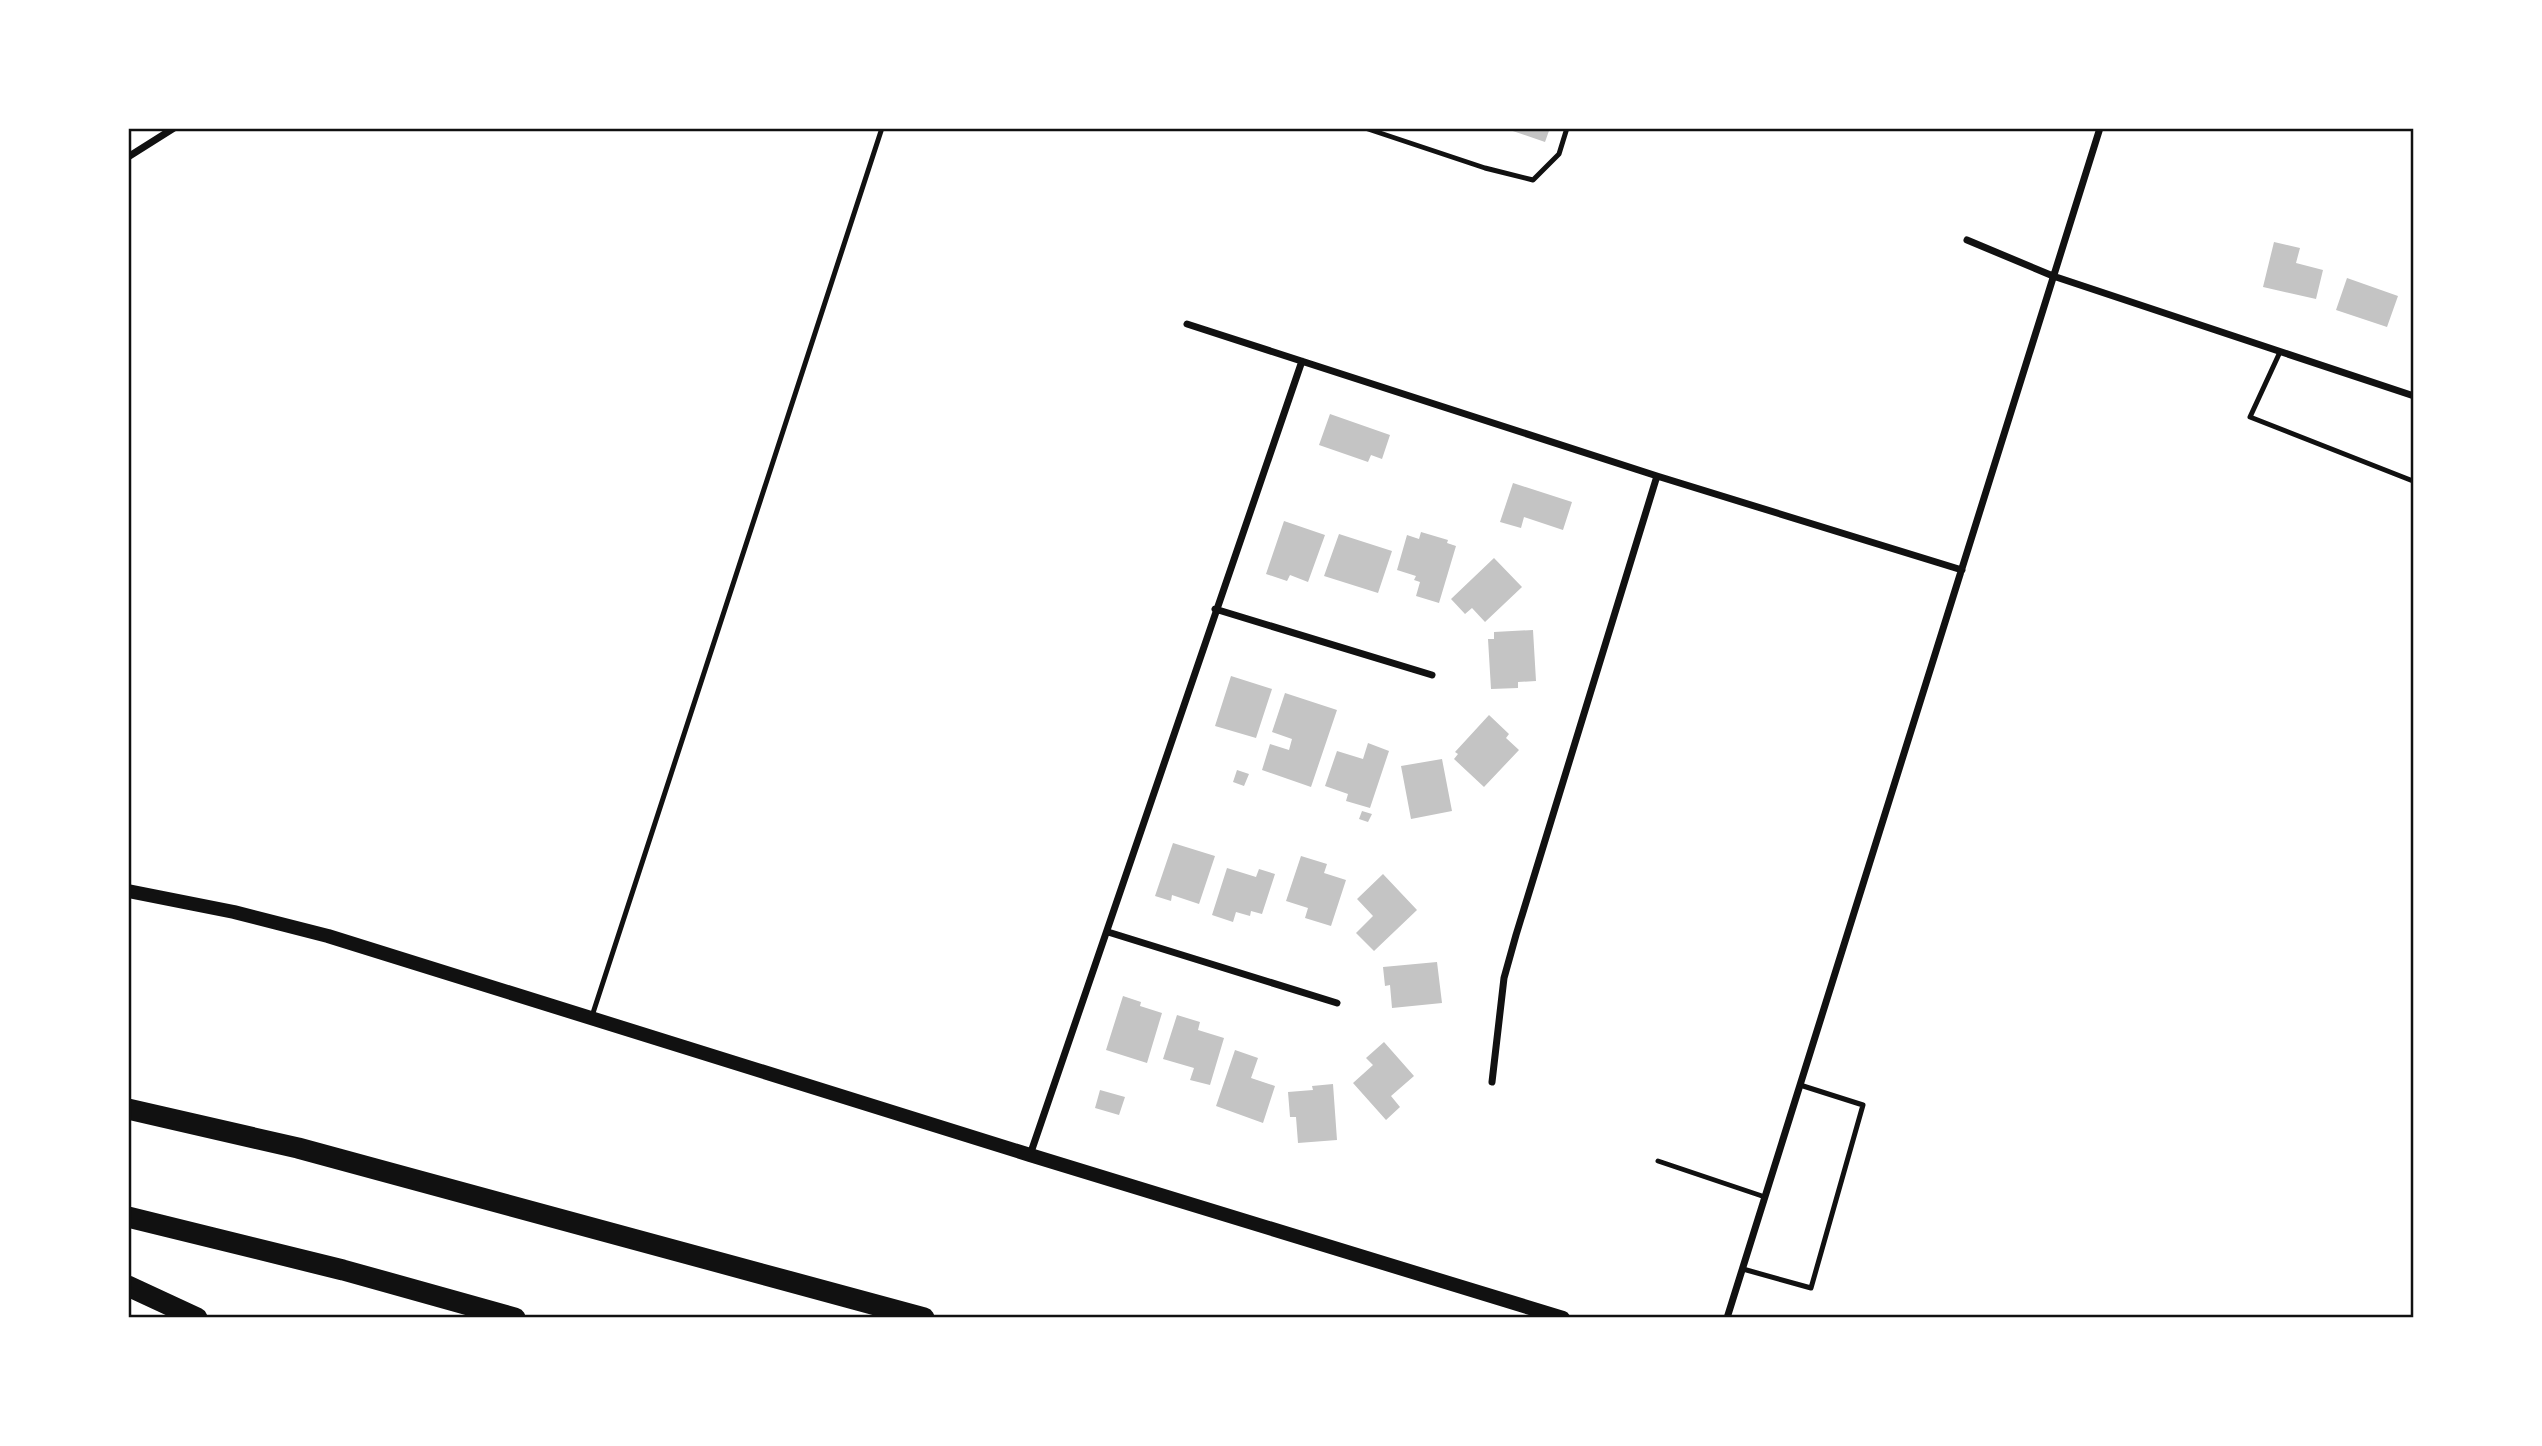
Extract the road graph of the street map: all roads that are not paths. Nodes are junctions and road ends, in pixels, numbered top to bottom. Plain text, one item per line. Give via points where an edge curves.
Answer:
1 (174, 128) edge
2 (882, 128) edge
3 (1365, 128) edge
4 (1567, 128) edge
5 (2100, 128) edge
6 (128, 157) edge
7 (1967, 240) dead end
8 (2053, 276) junction
9 (1187, 324) dead end
10 (2280, 352) junction
11 (1301, 360) junction
12 (2414, 396) edge
13 (1657, 476) junction
14 (2414, 478) edge
15 (1962, 570) junction
16 (1216, 609) junction
17 (1432, 675) dead end
18 (128, 891) edge
19 (1108, 932) junction
20 (1337, 1003) dead end
21 (591, 1018) junction
22 (1492, 1082) dead end
23 (1800, 1084) junction
24 (128, 1109) edge
25 (1030, 1155) junction
26 (1658, 1161) dead end
27 (1765, 1197) junction
28 (128, 1217) edge
29 (1742, 1269) junction
30 (128, 1286) edge
31 (197, 1318) edge
32 (515, 1318) edge
33 (924, 1318) edge
34 (1563, 1318) edge
35 (1727, 1318) edge

1 - 6 street
2 - 21 lane
3 - 4 lane via 1533,180 1559,154
5 - 8 street
7 - 8 street
8 - 10 street
8 - 15 street
9 - 11 street
10 - 12 street
10 - 14 lane via 2250,417
11 - 13 street
11 - 16 street
13 - 15 street
13 - 22 street via 1504,978
15 - 23 street
16 - 17 street
16 - 19 street
18 - 21 main road via 328,936
19 - 20 street
19 - 25 street
21 - 25 main road
23 - 27 street
23 - 29 lane via 1863,1105 1811,1288
24 - 33 highway via 298,1148
25 - 34 main road
26 - 27 lane
27 - 29 street
28 - 32 highway
29 - 35 street
30 - 31 highway

